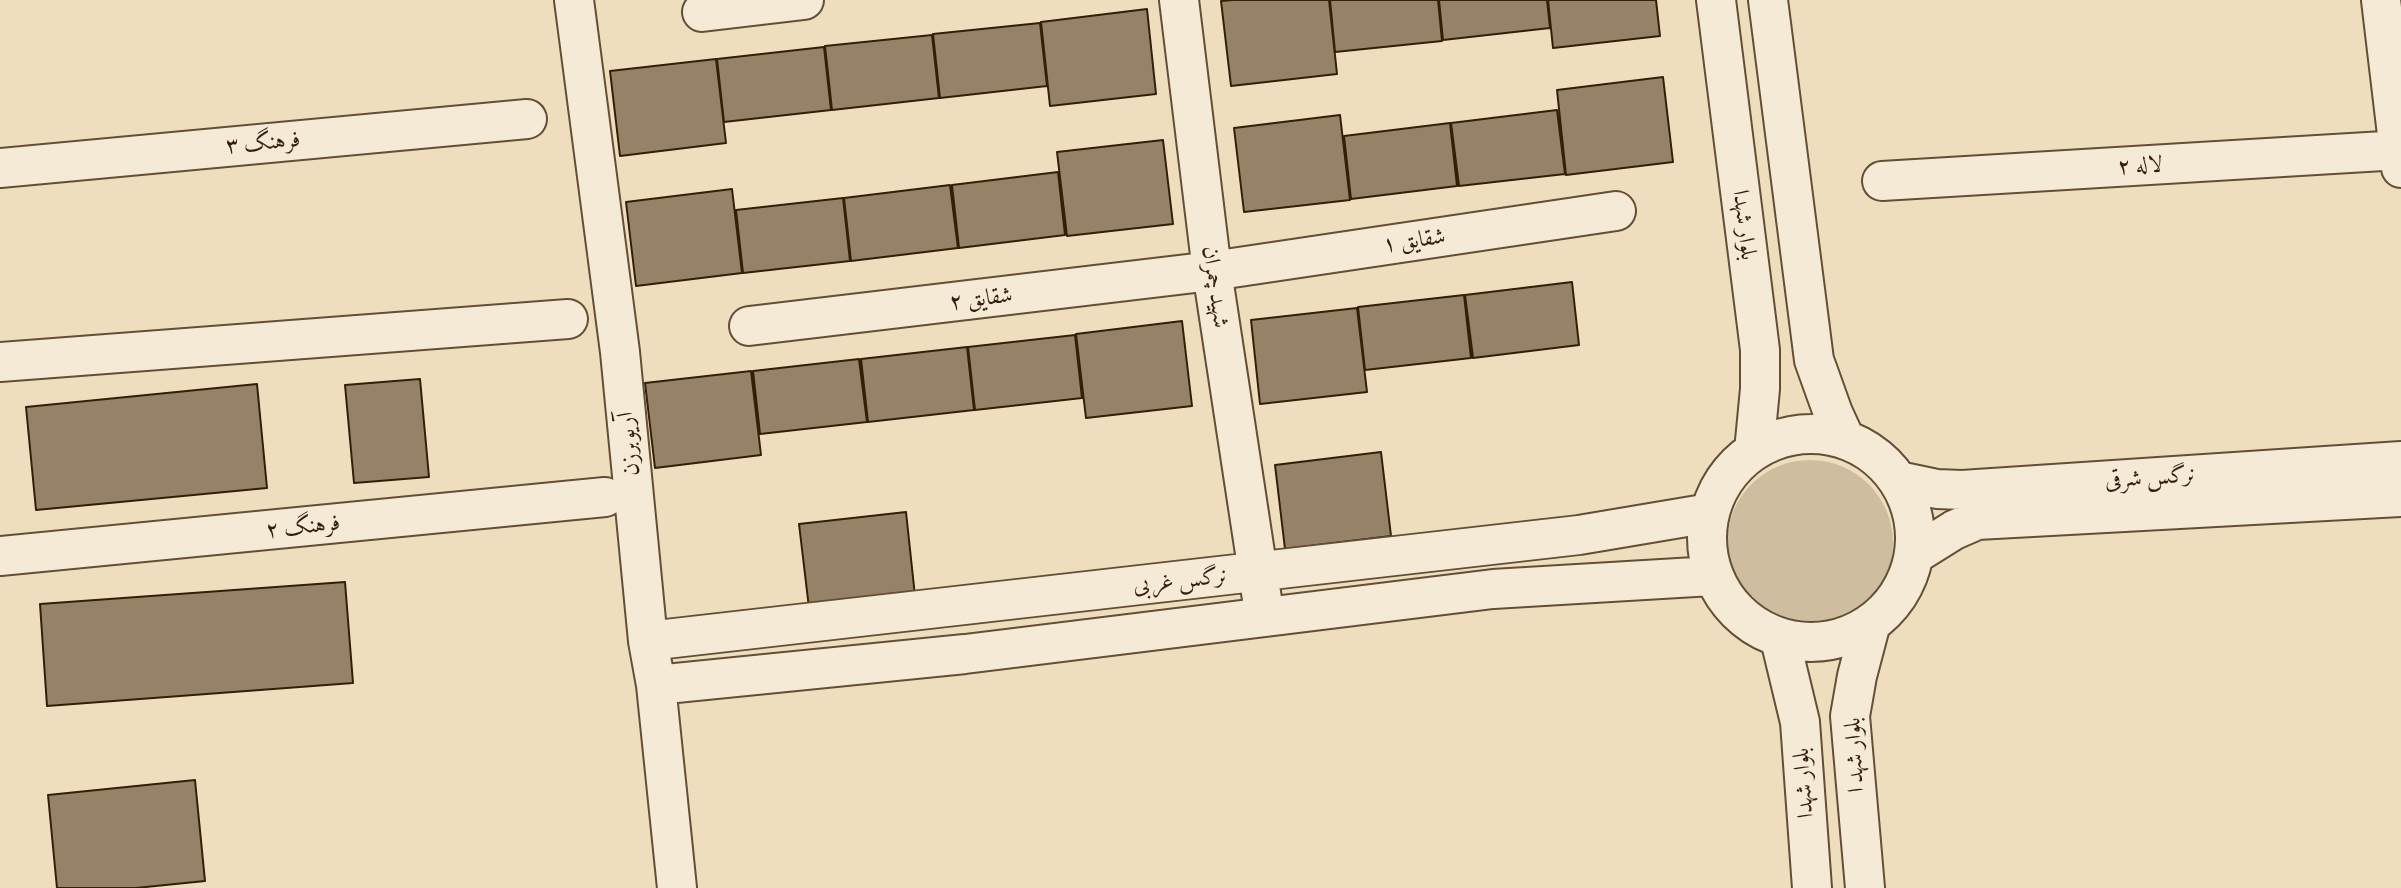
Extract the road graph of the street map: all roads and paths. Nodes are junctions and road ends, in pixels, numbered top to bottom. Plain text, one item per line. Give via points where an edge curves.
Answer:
1 (575, 0) edge
2 (804, 0) edge
3 (1179, 0) edge
4 (1716, 0) edge
5 (1768, 0) edge
6 (2381, 0) edge
7 (702, 12) dead end
8 (527, 119) dead end
9 (2400, 156) edge
10 (0, 168) edge
11 (1882, 181) dead end
12 (1616, 211) dead end
13 (1212, 271) junction
14 (568, 319) dead end
15 (749, 326) dead end
16 (0, 362) edge
17 (1845, 439) junction
18 (1754, 451) junction
19 (2401, 461) edge
20 (1899, 481) junction
21 (605, 497) dead end
22 (2401, 497) edge
23 (1710, 513) junction
24 (1914, 555) junction
25 (0, 556) edge
26 (1258, 572) junction
27 (1712, 576) junction
28 (1264, 618) junction
29 (1871, 623) junction
30 (1780, 639) junction
31 (648, 641) junction
32 (656, 685) junction
33 (677, 888) edge
34 (1812, 888) edge
35 (1865, 888) edge

1 - 31 street, آریوبرزن via 620,352
2 - 7 street
3 - 13 street, شهید چمران
4 - 18 street, بلوار شهدا via 1760,350
5 - 17 street via 1814,360
6 - 9 street
8 - 10 street, فرهنگ ۳
9 - 11 street, لاله ۲
12 - 13 street, شقایق ۱
13 - 15 street, شقایق ۲
13 - 26 street, شهید چمران
14 - 16 street
17 - 18 street via 1814,434 1783,437
17 - 20 street via 1875,455
18 - 23 street via 1728,474
19 - 20 street, نرگس شرقی via 1962,491
20 - 24 street via 1913,510
21 - 25 street, فرهنگ ۲
22 - 24 street, نرگس شرقی via 1977,520
23 - 26 street, نرگس غربی via 1579,536
23 - 27 street via 1706,540
24 - 29 street via 1910,575 1890,608
26 - 28 street, شهید چمران
26 - 31 street, نرگس غربی
27 - 28 street, نرگس غربی via 1493,589
27 - 30 street via 1728,603 1751,625
28 - 32 street, نرگس غربی
29 - 30 street via 1858,632 1819,643
29 - 35 street, بلوار شهد ا via 1850,716
30 - 34 street, بلوار شهدا via 1800,722
31 - 32 street, آریوبرزن
32 - 33 street, آریوبرزن

